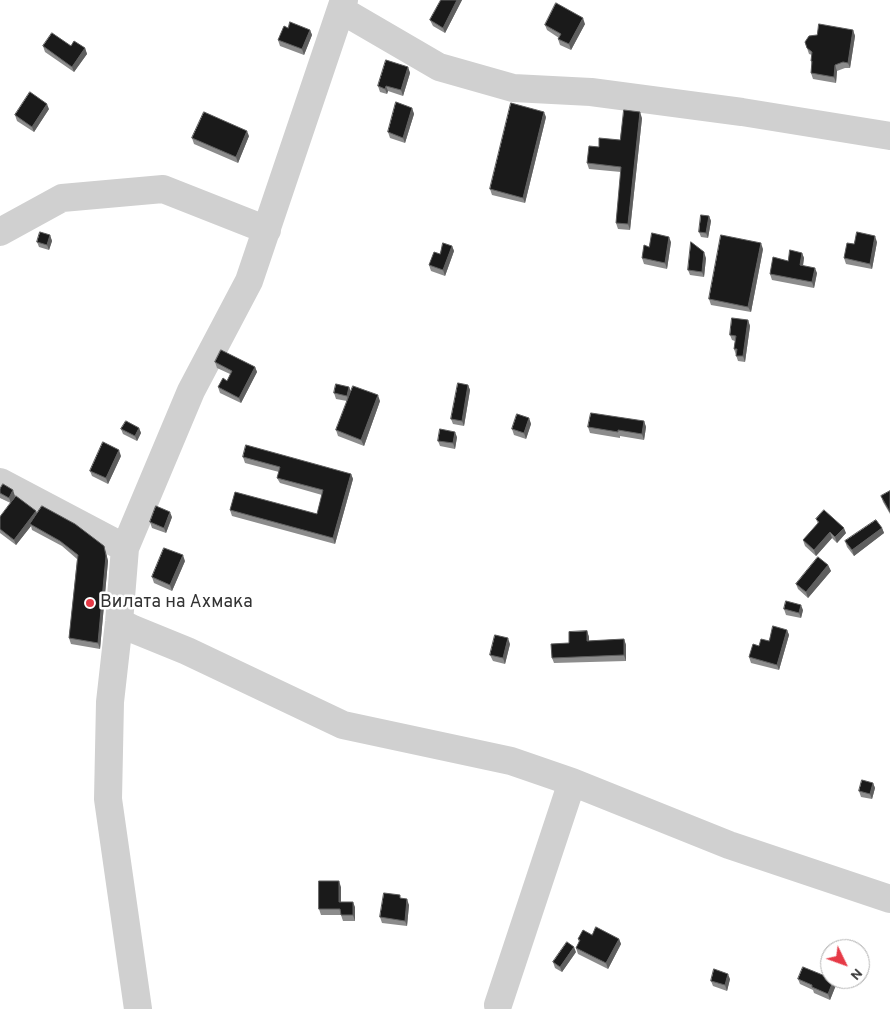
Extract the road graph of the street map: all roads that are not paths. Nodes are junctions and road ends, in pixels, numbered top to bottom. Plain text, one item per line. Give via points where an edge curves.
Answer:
1 (343, 5) edge
2 (890, 136) edge
3 (267, 230) junction
4 (0, 232) edge
5 (0, 482) edge
6 (125, 548) junction
7 (119, 622) junction
8 (572, 782) junction
9 (890, 899) edge
10 (498, 1005) dead end
11 (138, 1009) edge

1 - 2 street via 439,68 513,88 590,92
1 - 3 street
3 - 4 street via 163,189 62,198
3 - 6 street via 249,281 191,391
5 - 6 street
6 - 7 street
7 - 8 street via 343,725 511,761
7 - 11 street via 110,702 108,799
8 - 9 street via 729,845
8 - 10 street

